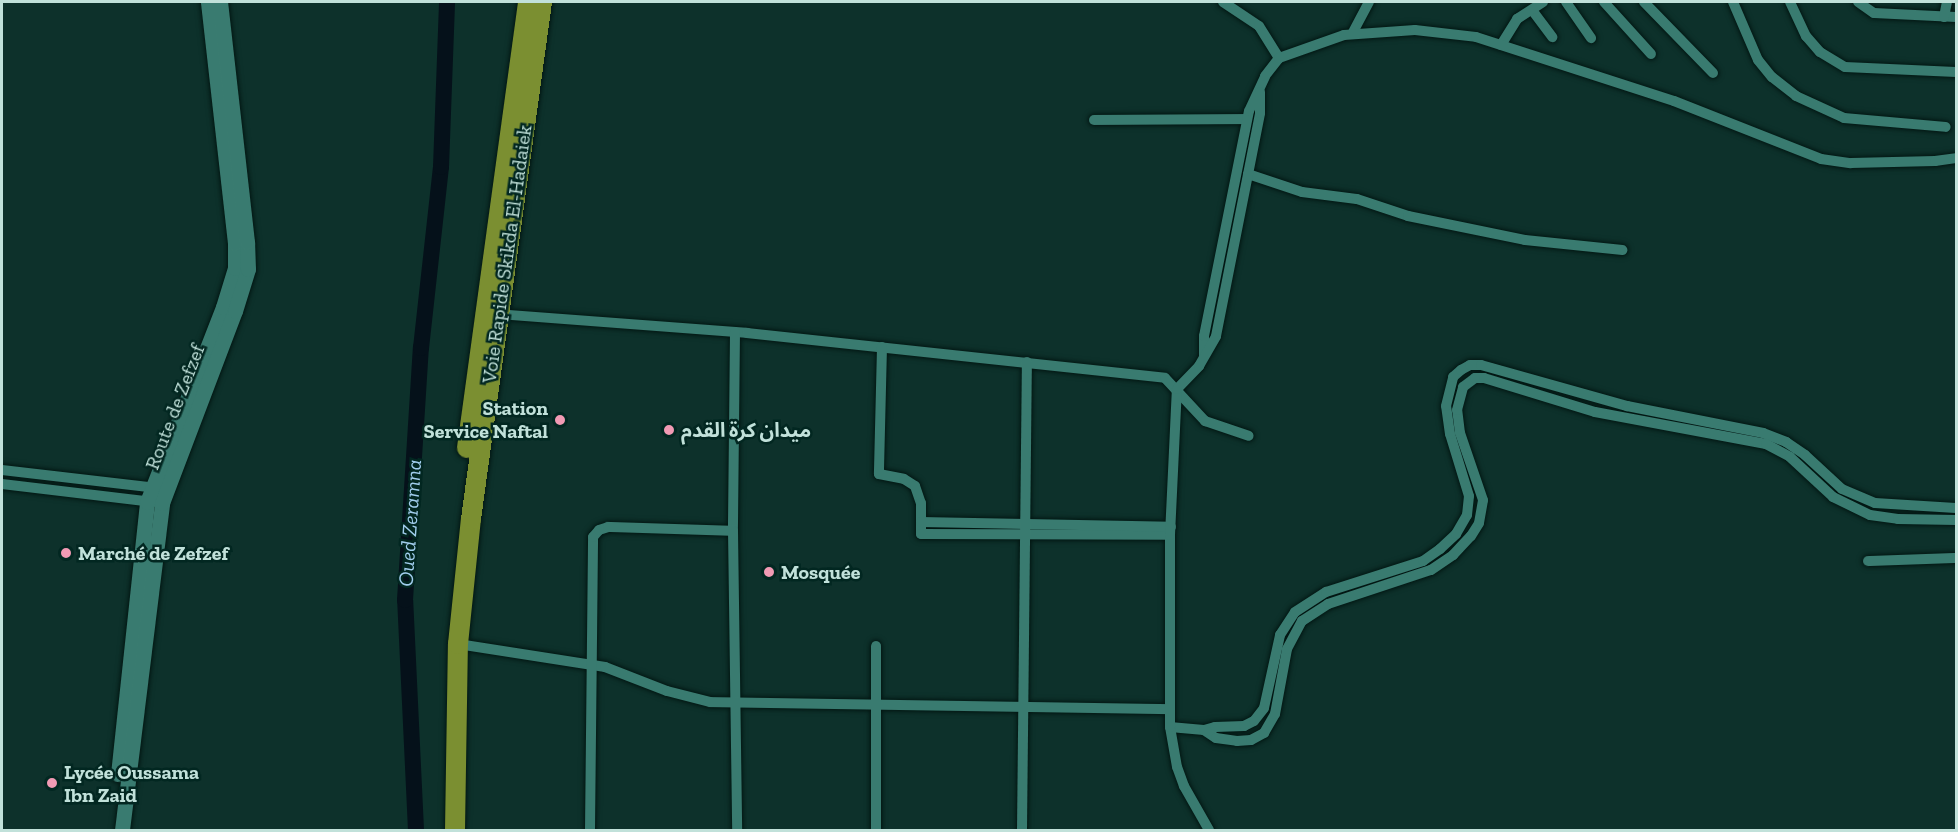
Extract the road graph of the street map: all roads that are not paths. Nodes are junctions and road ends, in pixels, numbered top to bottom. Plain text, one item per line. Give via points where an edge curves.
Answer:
1 (208, 2) edge
2 (220, 2) edge
3 (528, 2) edge
4 (542, 2) edge
5 (1225, 2) edge
6 (1369, 2) edge
7 (1566, 2) edge
8 (1604, 2) edge
9 (1644, 2) edge
10 (1733, 2) edge
11 (1790, 2) edge
12 (1858, 2) edge
13 (1947, 2) edge
14 (1536, 5) edge
15 (1944, 17) junction
16 (1956, 17) edge
17 (1352, 34) junction
18 (1552, 37) dead end
19 (1591, 38) dead end
20 (1500, 45) junction
21 (1651, 54) dead end
22 (1279, 58) junction
23 (1956, 72) edge
24 (1713, 73) dead end
25 (1260, 88) junction
26 (1247, 119) junction
27 (1094, 120) dead end
28 (1946, 127) dead end
29 (1956, 158) edge
30 (1248, 174) junction
31 (1622, 250) dead end
32 (492, 314) junction
33 (735, 332) junction
34 (882, 347) junction
35 (1204, 356) junction
36 (1027, 362) junction
37 (1177, 389) junction
38 (1447, 397) junction
39 (1458, 400) junction
40 (1249, 436) dead end
41 (2, 470) edge
42 (2, 484) edge
43 (157, 495) junction
44 (1956, 508) edge
45 (1956, 520) edge
46 (1026, 530) junction
47 (733, 531) junction
48 (1171, 531) junction
49 (1956, 558) edge
50 (1868, 561) dead end
51 (458, 644) junction
52 (876, 646) dead end
53 (593, 664) junction
54 (735, 704) junction
55 (877, 706) junction
56 (1023, 707) junction
57 (1170, 709) junction
58 (1170, 727) junction
59 (1204, 730) junction
60 (112, 831) edge
61 (122, 831) edge
62 (444, 831) edge
63 (455, 831) edge
64 (590, 831) edge
65 (737, 831) edge
66 (876, 831) edge
67 (1022, 831) edge
68 (1209, 831) edge

1 - 43 main road, Route de Zefzef via 235,268
2 - 43 main road, Route de Zefzef via 248,269 235,311
3 - 32 highway, Voie Rapide Skikda El-Hadaiek
4 - 32 highway, Voie Rapide Skikda El-Hadaiek
5 - 22 street via 1259,26
6 - 17 street
7 - 19 street
8 - 21 street
9 - 24 street
10 - 28 street via 1758,60 1796,96 1844,118
11 - 23 street via 1806,36 1820,52 1845,67
12 - 15 street via 1874,13
13 - 15 street
14 - 18 street
14 - 20 street via 1517,19
15 - 16 street
17 - 20 street via 1447,32
17 - 22 street via 1315,43
20 - 29 street via 1674,101 1821,159 1851,163
22 - 25 street
25 - 26 street
25 - 30 street via 1260,113
26 - 27 street
26 - 35 street via 1204,336
30 - 31 street via 1302,192 1357,199 1408,216 1525,240
30 - 35 street via 1216,336
32 - 33 street
32 - 51 highway, Voie Rapide Skikda El-Hadaiek
32 - 62 highway, Voie Rapide Skikda El-Hadaiek via 447,632
33 - 34 street
33 - 47 street
34 - 36 street
34 - 46 street via 879,474 915,486 921,503 921,528
35 - 37 street
36 - 37 street via 1165,378
36 - 46 street
37 - 40 street via 1205,421
37 - 48 street
38 - 39 street
38 - 44 street via 1456,373 1481,365 1607,402 1763,433 1805,455 1842,489 1875,503
38 - 59 street via 1447,425 1469,496 1467,515 1456,534 1422,561 1326,592 1302,606 1280,635 1261,713 1244,726
39 - 45 street via 1466,383 1484,378 1595,412 1753,440 1790,457 1824,490 1857,511 1884,518
39 - 59 street via 1458,425 1483,500 1479,523 1471,536 1431,570 1328,604 1302,621 1287,649 1275,714 1264,733 1251,740 1237,741 1216,738
41 - 43 street
42 - 43 street
43 - 60 main road, Route de Zefzef
43 - 61 main road, Route de Zefzef
46 - 48 street
46 - 56 street
47 - 53 street via 608,527 599,530 592,542
47 - 54 street
48 - 57 street
49 - 50 street
51 - 53 street
51 - 63 highway, Voie Rapide Skikda El-Hadaiek
52 - 55 street
53 - 54 street via 681,696
53 - 64 street
54 - 55 street
54 - 65 street
55 - 56 street
55 - 66 street
56 - 57 street
56 - 67 street
57 - 58 street
58 - 59 street
58 - 68 street via 1184,786

